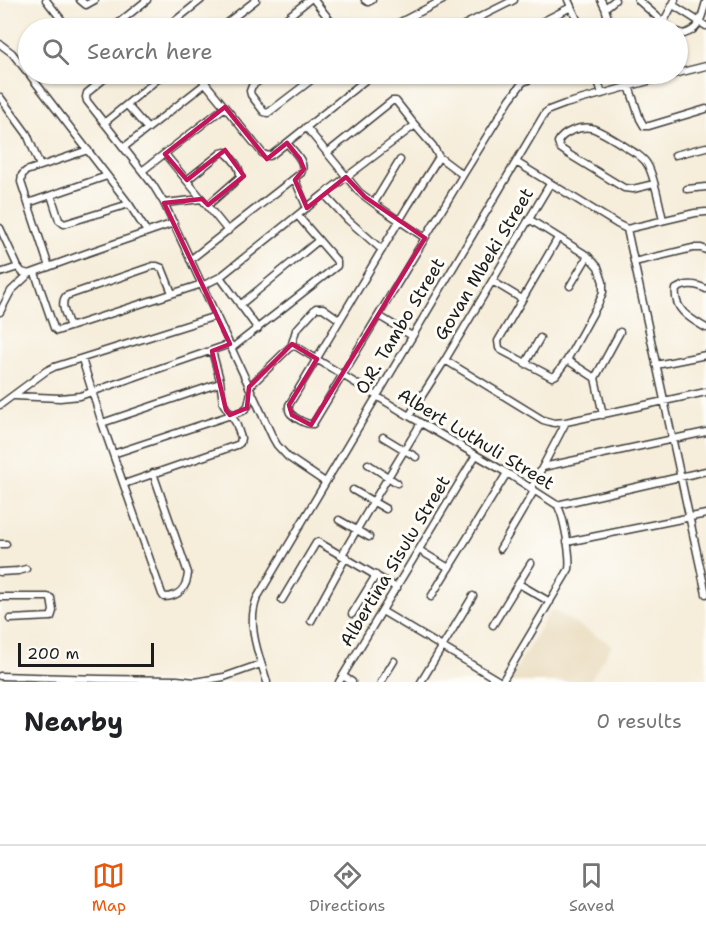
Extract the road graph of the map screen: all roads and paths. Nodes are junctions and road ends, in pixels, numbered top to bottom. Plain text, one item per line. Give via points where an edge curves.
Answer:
1 (46, 0) edge
2 (80, 0) edge
3 (95, 0) edge
4 (147, 0) edge
5 (201, 0) edge
6 (256, 0) edge
7 (309, 0) edge
8 (314, 0) edge
9 (365, 0) edge
10 (372, 0) edge
11 (443, 0) edge
12 (568, 0) edge
13 (601, 0) edge
14 (615, 0) edge
15 (638, 0) edge
16 (512, 1) edge
17 (674, 2) edge
18 (706, 2) edge
19 (571, 7) junction
20 (605, 8) junction
21 (60, 18) edge
22 (124, 18) edge
23 (178, 18) edge
24 (233, 18) edge
25 (286, 18) edge
26 (328, 18) edge
27 (408, 18) edge
28 (478, 18) edge
29 (550, 18) edge
30 (576, 18) edge
31 (608, 18) edge
32 (660, 18) edge
33 (666, 18) edge
34 (699, 21) junction
35 (706, 26) edge
36 (688, 33) edge
37 (2, 48) edge
38 (18, 60) edge
39 (706, 66) edge
40 (688, 70) edge
41 (37, 84) edge
42 (99, 84) edge
43 (152, 84) edge
44 (205, 84) edge
45 (207, 84) edge
46 (255, 84) edge
47 (306, 84) edge
48 (360, 84) edge
49 (520, 84) edge
50 (599, 84) edge
51 (628, 84) edge
52 (639, 84) edge
53 (629, 87) junction
54 (602, 94) junction
55 (0, 98) edge
56 (128, 105) junction
57 (225, 107) junction
58 (706, 109) edge
59 (104, 123) junction
60 (414, 125) junction
61 (306, 127) junction
62 (147, 128) junction
63 (287, 143) junction
64 (123, 147) junction
65 (706, 147) edge
66 (88, 150) junction
67 (327, 153) junction
68 (165, 154) junction
69 (675, 155) dead end
70 (439, 157) junction
71 (400, 160) dead end
72 (516, 162) junction
73 (40, 166) junction
74 (142, 171) junction
75 (463, 175) junction
76 (107, 176) junction
77 (346, 177) junction
78 (187, 180) junction
79 (295, 180) junction
80 (550, 184) junction
81 (654, 184) junction
82 (706, 186) edge
83 (687, 189) dead end
84 (324, 194) junction
85 (51, 195) junction
86 (202, 199) junction
87 (164, 202) junction
88 (28, 203) junction
89 (374, 203) junction
90 (129, 204) junction
91 (208, 206) junction
92 (307, 208) junction
93 (706, 212) edge
94 (298, 216) junction
95 (530, 219) junction
96 (663, 220) junction
97 (399, 221) junction
98 (174, 224) junction
99 (627, 229) junction
100 (228, 231) junction
101 (1, 232) edge
102 (147, 232) junction
103 (425, 238) junction
104 (558, 238) junction
105 (319, 240) junction
106 (382, 250) junction
107 (706, 250) edge
108 (588, 256) junction
109 (190, 260) junction
110 (634, 262) junction
111 (18, 267) junction
112 (49, 267) junction
113 (0, 273) edge
114 (32, 274) junction
115 (220, 277) junction
116 (492, 281) junction
117 (202, 285) junction
118 (570, 286) dead end
119 (706, 289) edge
120 (172, 293) junction
121 (522, 298) junction
122 (240, 304) junction
123 (0, 312) edge
124 (216, 316) junction
125 (379, 316) junction
126 (340, 320) junction
127 (70, 327) junction
128 (706, 328) edge
129 (258, 329) junction
130 (620, 332) dead end
131 (412, 336) junction
132 (540, 338) dead end
133 (231, 346) junction
134 (291, 346) junction
135 (212, 351) junction
136 (706, 355) edge
137 (82, 359) junction
138 (317, 359) junction
139 (445, 360) junction
140 (567, 360) junction
141 (525, 364) junction
142 (656, 365) junction
143 (343, 375) junction
144 (595, 378) junction
145 (220, 383) junction
146 (250, 389) junction
147 (92, 392) junction
148 (706, 392) edge
149 (14, 396) junction
150 (376, 396) junction
151 (663, 401) junction
152 (0, 405) edge
153 (230, 415) junction
154 (603, 415) junction
155 (409, 416) junction
156 (566, 422) junction
157 (102, 423) junction
158 (421, 423) junction
159 (706, 432) edge
160 (383, 436) dead end
161 (672, 439) junction
162 (405, 450) junction
163 (113, 454) junction
164 (476, 455) junction
165 (416, 457) dead end
166 (368, 464) dead end
167 (543, 467) junction
168 (706, 471) edge
169 (507, 473) junction
170 (153, 474) junction
171 (388, 477) junction
172 (681, 477) junction
173 (325, 482) junction
174 (398, 483) dead end
175 (124, 484) junction
176 (353, 490) dead end
177 (532, 490) junction
178 (373, 502) junction
179 (557, 505) junction
180 (386, 509) dead end
181 (706, 514) edge
182 (690, 518) junction
183 (339, 520) dead end
184 (357, 530) junction
185 (369, 537) dead end
186 (567, 542) junction
187 (500, 549) dead end
188 (419, 550) junction
189 (344, 556) junction
190 (531, 563) dead end
191 (449, 568) junction
192 (26, 569) dead end
193 (0, 572) edge
194 (376, 575) junction
195 (519, 584) junction
196 (397, 588) junction
197 (706, 594) edge
198 (473, 596) dead end
199 (0, 597) edge
200 (431, 597) dead end
201 (282, 600) dead end
202 (550, 603) junction
203 (382, 611) junction
204 (352, 614) dead end
205 (10, 619) dead end
206 (311, 621) dead end
207 (494, 625) dead end
208 (442, 646) junction
209 (394, 661) dead end
210 (261, 664) junction
211 (0, 676) edge
212 (225, 679) edge
213 (341, 679) edge
214 (195, 682) edge
215 (267, 682) edge
216 (352, 682) edge
217 (381, 682) edge
218 (421, 682) edge
219 (502, 682) edge

1 - 21 street
2 - 3 street via 86,5
4 - 22 street
5 - 23 street
6 - 24 street
7 - 25 street
8 - 26 street
9 - 10 street
11 - 27 street
12 - 19 street
13 - 20 street
14 - 20 street
15 - 32 street
16 - 28 street
17 - 33 street
17 - 34 street
18 - 34 street
19 - 29 street
19 - 30 street
20 - 31 street
34 - 35 street
34 - 36 street
37 - 38 street
39 - 40 street, O.R. Tambo Street
41 - 66 street
42 - 59 street via 86,95
43 - 56 street
44 - 62 street
45 - 57 street
46 - 47 street via 251,95 268,113
48 - 61 street
49 - 75 street
50 - 54 street
51 - 53 street
52 - 53 street, O.R. Tambo Street
53 - 54 street, O.R. Tambo Street
53 - 58 street via 644,126
54 - 72 street, O.R. Tambo Street via 544,113
55 - 73 street via 27,134
56 - 59 street
56 - 62 street
57 - 63 street via 265,155
57 - 68 street
59 - 64 street
60 - 67 street via 393,100
60 - 70 street
60 - 77 street
61 - 63 street
61 - 67 street
62 - 64 street
63 - 79 street via 303,164 303,171
64 - 74 street
65 - 69 street
66 - 73 street
66 - 76 street
67 - 77 street
68 - 74 street
68 - 78 street
70 - 75 street
70 - 97 street
71 - 89 street
72 - 80 street
72 - 131 street, O.R. Tambo Street
73 - 88 street via 22,175
74 - 87 street
75 - 103 street
76 - 85 street
76 - 90 street
77 - 84 street
77 - 89 street
78 - 86 street
78 - 91 street via 221,153 230,157 240,170 239,179
79 - 92 street
79 - 100 street
80 - 95 street, Govan Mbeki Street
80 - 99 street
81 - 81 street via 642,158 592,128 567,133 558,142 570,155 624,188
81 - 96 street
82 - 83 street
84 - 92 street
84 - 106 street
85 - 88 street
85 - 90 street via 64,224
86 - 87 street
86 - 91 street
87 - 98 street
88 - 112 street
89 - 97 street
90 - 102 street
91 - 100 street
92 - 94 street
93 - 96 street
94 - 105 street
94 - 115 street
95 - 104 street
95 - 116 street, Govan Mbeki Street
96 - 99 street
97 - 103 street
97 - 106 street
98 - 102 street
98 - 109 street
99 - 110 street
100 - 109 street
101 - 111 street
102 - 112 street
103 - 125 street
104 - 108 street
104 - 121 street
105 - 122 street
105 - 129 street via 337,266
106 - 126 street
107 - 110 street via 693,248
108 - 118 street
108 - 140 street via 600,272 603,292
109 - 117 street
110 - 142 street
111 - 113 street
111 - 114 street
112 - 114 street
114 - 123 street via 11,291
114 - 127 street via 54,328 57,331
115 - 117 street
115 - 122 street
116 - 121 street
116 - 139 street, Govan Mbeki Street
117 - 120 street
117 - 124 street
119 - 128 street via 688,285 675,293 681,310
120 - 127 street
120 - 127 street via 162,268 153,266 66,296 62,303
121 - 141 street via 498,343 501,350
122 - 129 street
124 - 133 street
124 - 137 street
125 - 131 street
125 - 143 street
126 - 134 street via 323,308 316,308 296,330
126 - 138 street
129 - 133 street
130 - 144 street
131 - 150 street, O.R. Tambo Street
132 - 141 street
133 - 135 street
133 - 146 street
134 - 138 street, Albert Luthuli Street
134 - 146 street
135 - 145 street
135 - 147 street
136 - 142 street
137 - 147 street
137 - 149 street via 50,369
138 - 143 street, Albert Luthuli Street
138 - 143 street via 289,405 289,412 308,425 313,424
139 - 155 street, Govan Mbeki Street
139 - 156 street, Govan Mbeki Street via 545,421
140 - 141 street via 552,377
140 - 144 street
142 - 151 street
143 - 150 street, Albert Luthuli Street
144 - 154 street
145 - 153 street via 223,403
145 - 157 street
146 - 153 street via 247,408
146 - 173 street via 277,445
147 - 149 street via 60,398
147 - 157 street
148 - 151 street, Govan Mbeki Street
149 - 152 street
150 - 155 street, Albert Luthuli Street
150 - 173 street, O.R. Tambo Street
151 - 154 street, Govan Mbeki Street
151 - 161 street
153 - 163 street
153 - 170 street via 240,435 239,444
154 - 156 street, Govan Mbeki Street
155 - 158 street, Albert Luthuli Street
156 - 167 street
157 - 163 street
158 - 162 street
158 - 164 street, Albert Luthuli Street
159 - 161 street
160 - 162 street
161 - 167 street
161 - 172 street
162 - 165 street
162 - 171 street
163 - 175 street
164 - 169 street, Albert Luthuli Street
164 - 188 street, Albertina Sisulu Street
166 - 171 street
167 - 177 street
168 - 172 street
169 - 177 street, Albert Luthuli Street
169 - 191 street
170 - 175 street
170 - 175 street via 188,573 176,596 166,598 162,594
171 - 174 street
171 - 178 street
172 - 179 street
172 - 182 street
173 - 210 street, O.R. Tambo Street via 255,603 252,615
176 - 178 street
177 - 179 street, Albert Luthuli Street
177 - 187 street
178 - 180 street
178 - 184 street
179 - 186 street, Albert Luthuli Street
181 - 182 street
182 - 186 street
182 - 197 street
183 - 184 street
184 - 185 street
184 - 189 street
186 - 202 street, Albert Luthuli Street via 570,566
188 - 191 street
188 - 196 street, Albertina Sisulu Street
189 - 194 street
189 - 201 street via 316,543
189 - 206 street
190 - 195 street
191 - 200 street
192 - 193 street
194 - 196 street
194 - 204 street
195 - 202 street
195 - 207 street
196 - 203 street, Albertina Sisulu Street
198 - 208 street
199 - 205 street via 51,598 51,617
202 - 219 street, Albert Luthuli Street
203 - 208 street
203 - 213 street, Albertina Sisulu Street
208 - 218 street
208 - 219 street
209 - 217 street
210 - 212 street
210 - 215 street, O.R. Tambo Street
211 - 214 street
212 - 214 street
213 - 216 street

